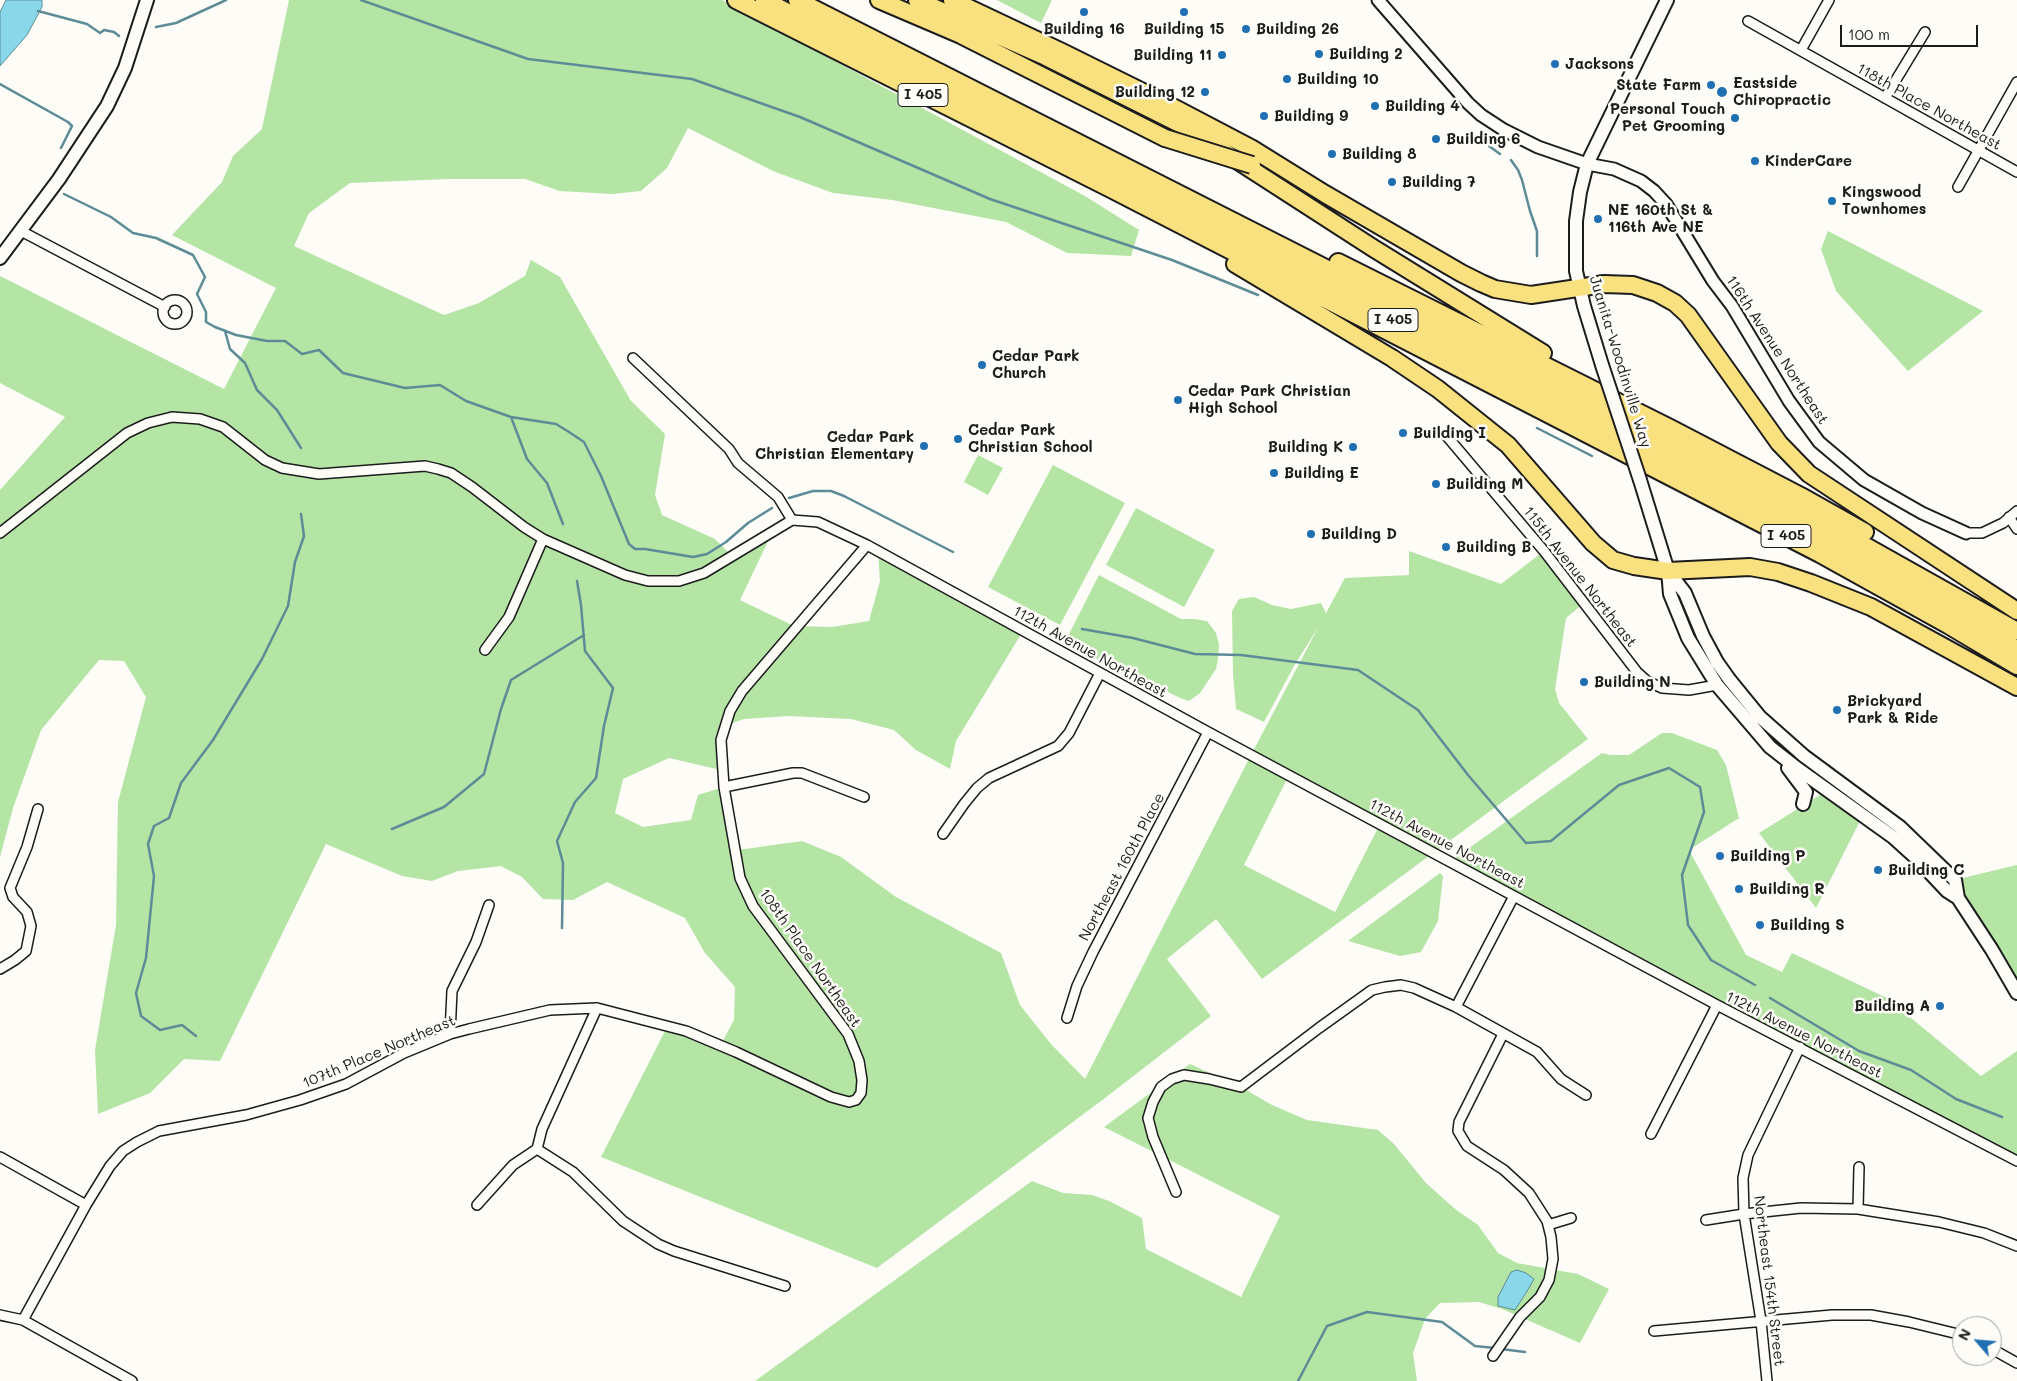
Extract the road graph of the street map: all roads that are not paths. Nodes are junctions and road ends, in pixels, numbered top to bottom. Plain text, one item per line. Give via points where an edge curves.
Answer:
1 (147, 0) edge
2 (736, 0) edge
3 (764, 0) edge
4 (797, 0) edge
5 (816, 0) edge
6 (879, 0) edge
7 (917, 0) edge
8 (952, 0) edge
9 (1378, 0) edge
10 (1667, 0) edge
11 (1829, 0) edge
12 (1748, 21) dead end
13 (1926, 32) dead end
14 (1801, 50) junction
15 (2017, 82) edge
16 (1885, 98) junction
17 (1979, 151) junction
18 (1587, 164) junction
19 (2017, 172) edge
20 (1958, 187) dead end
21 (1111, 189) junction
22 (1325, 194) junction
23 (21, 231) junction
24 (0, 258) edge
25 (1579, 288) junction
26 (165, 307) dead end
27 (633, 358) dead end
28 (1672, 429) junction
29 (1445, 434) dead end
30 (2017, 511) edge
31 (2009, 517) junction
32 (792, 520) junction
33 (2017, 528) edge
34 (0, 533) edge
35 (1966, 534) joint
36 (543, 539) junction
37 (867, 546) junction
38 (1668, 571) junction
39 (2017, 611) edge
40 (2017, 619) edge
41 (2017, 631) edge
42 (2017, 649) edge
43 (485, 650) dead end
44 (2017, 666) edge
45 (1100, 673) junction
46 (1717, 685) junction
47 (2017, 687) edge
48 (1208, 732) junction
49 (1770, 747) junction
50 (724, 787) junction
51 (1847, 789) junction
52 (864, 797) dead end
53 (1803, 804) dead end
54 (38, 809) dead end
55 (1882, 829) junction
56 (943, 834) dead end
57 (1514, 896) junction
58 (1958, 898) junction
59 (489, 905) dead end
60 (0, 969) edge
61 (2017, 993) edge
62 (1717, 1005) junction
63 (1456, 1007) junction
64 (597, 1008) junction
65 (1067, 1018) dead end
66 (450, 1034) junction
67 (1504, 1034) junction
68 (1800, 1047) junction
69 (1586, 1095) dead end
70 (1651, 1134) dead end
71 (537, 1149) junction
72 (0, 1157) edge
73 (2017, 1161) edge
74 (1859, 1167) dead end
75 (1176, 1192) dead end
76 (477, 1204) dead end
77 (86, 1205) junction
78 (1858, 1209) junction
79 (1744, 1214) junction
80 (1571, 1218) dead end
81 (1706, 1220) dead end
82 (1548, 1224) junction
83 (2017, 1246) edge
84 (785, 1286) dead end
85 (0, 1315) edge
86 (23, 1320) junction
87 (1761, 1320) junction
88 (1654, 1331) dead end
89 (1952, 1333) edge
90 (2002, 1355) edge
91 (1492, 1356) dead end
92 (2017, 1363) edge
93 (132, 1381) edge
94 (1767, 1381) edge

1 - 23 main road via 125,68 107,106
2 - 21 highway, I 405
3 - 42 highway, I 405 via 1768,510 1892,576
4 - 41 highway, I 405 via 1710,463
5 - 28 highway, I 405
6 - 22 highway, bridge via 961,35 1165,138 1269,170
7 - 28 highway via 1046,58 1184,126 1513,335
8 - 22 highway via 1223,133
9 - 18 street, 116th Avenue Northeast via 1481,115 1538,147
10 - 18 main road, Juanita-Woodinville Way
11 - 14 street
12 - 14 street, 118th Place Northeast
13 - 16 street
14 - 16 street, 118th Place Northeast
15 - 17 street
16 - 17 street, 118th Place Northeast
17 - 19 street, 118th Place Northeast
17 - 20 street
18 - 25 main road, Juanita-Woodinville Way via 1576,221
18 - 35 street, 116th Avenue Northeast via 1614,169 1641,181 1666,204 1789,401 1819,442 1864,480
21 - 38 highway via 1438,389 1508,445 1602,553 1634,566
21 - 44 highway, I 405 via 1820,554
22 - 25 highway via 1461,273 1495,288 1531,295
23 - 24 main road
23 - 26 street
25 - 38 main road, Juanita-Woodinville Way, bridge
25 - 39 highway via 1604,284 1633,285 1675,303 1688,315 1779,443 1810,474
27 - 32 street via 729,449 738,463 778,497
28 - 40 highway, I 405 via 1801,496
29 - 46 street, 115th Avenue Northeast via 1544,551 1637,672 1662,688 1689,690
30 - 31 street
31 - 33 street
31 - 35 street via 1982,533
32 - 36 street via 704,573 678,581 648,581 625,575
32 - 37 street, 112th Avenue Northeast via 818,522
34 - 36 street via 127,433 172,417 200,419 223,427 265,460 282,468 319,474 425,466 451,473
36 - 43 street via 509,616
37 - 45 street, 112th Avenue Northeast
37 - 50 street, 108th Place Northeast via 742,691 730,711 721,740
38 - 46 main road via 1670,594 1688,638
38 - 47 highway via 1750,567 1811,582 1871,608
38 - 51 main road via 1685,593 1717,662 1741,695 1780,737
45 - 48 street, 112th Avenue Northeast
45 - 56 street via 1069,733 1058,746 989,778 977,788
46 - 49 main road
48 - 57 street, 112th Avenue Northeast
48 - 65 street, Northeast 160th Place via 1093,952
49 - 51 main road via 1793,757 1834,786
49 - 53 main road via 1801,783 1806,792
49 - 55 main road
50 - 52 street via 802,772
50 - 64 street, 108th Place Northeast via 740,878 753,906 848,1034 859,1061 862,1080 856,1100 849,1102 831,1097 686,1031
51 - 55 main road via 1851,799 1872,815
51 - 58 main road via 1922,846 1954,880
54 - 60 street via 10,888 13,897 27,912 31,926 26,951
55 - 58 main road
57 - 62 street, 112th Avenue Northeast
57 - 63 street
58 - 61 main road
59 - 66 street via 476,942 452,990
62 - 68 street, 112th Avenue Northeast
62 - 70 street
63 - 67 street
63 - 75 street via 1401,985 1372,990 1242,1086 1184,1075 1172,1079 1161,1087 1148,1118
64 - 66 street, 107th Place Northeast via 550,1010
64 - 71 street via 542,1129
66 - 77 street, 107th Place Northeast via 404,1053 346,1084 312,1096 246,1115 159,1131 144,1138 123,1151 110,1166
67 - 69 street via 1536,1052 1562,1080
67 - 82 street via 1459,1122 1458,1131 1467,1146 1504,1170 1529,1193
68 - 73 street, 112th Avenue Northeast
68 - 79 street, Northeast 154th Street via 1748,1155 1743,1178
71 - 76 street via 513,1164
71 - 84 street via 573,1172 620,1219 658,1244
72 - 77 street
74 - 78 street
77 - 86 street, 107th Place Northeast
78 - 79 street via 1801,1208
78 - 83 street via 1939,1222 1984,1233
79 - 81 street
79 - 87 street, Northeast 154th Street
80 - 82 street
82 - 91 street via 1552,1259 1549,1280 1540,1297 1520,1317
85 - 86 street
86 - 93 street
87 - 88 street
87 - 89 street via 1870,1315
87 - 94 street, Northeast 154th Street
90 - 92 street

